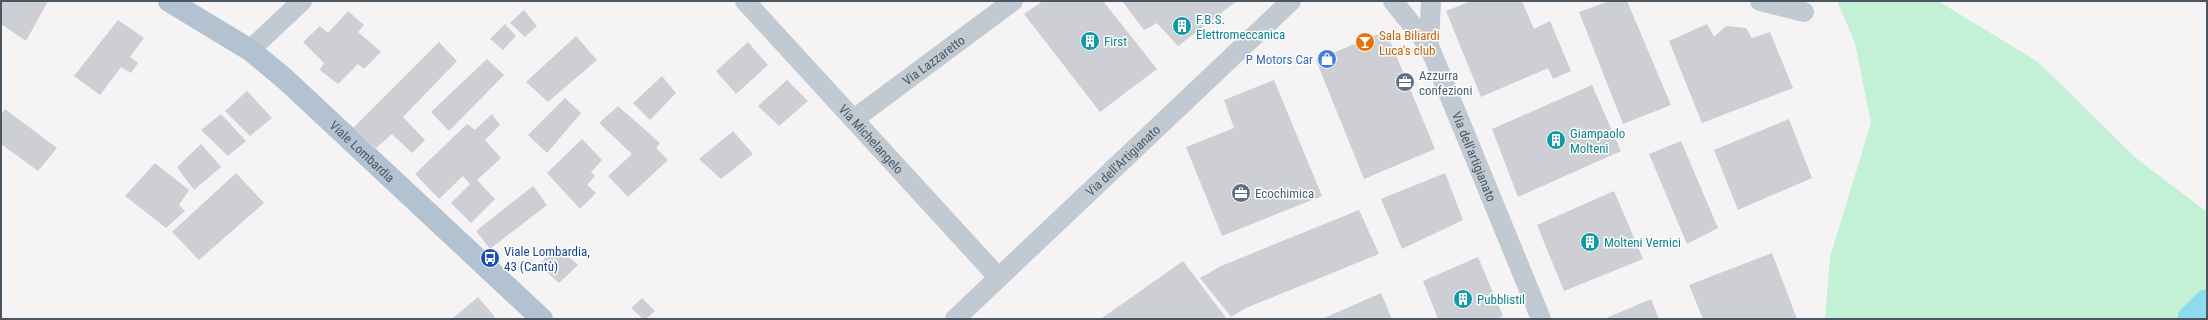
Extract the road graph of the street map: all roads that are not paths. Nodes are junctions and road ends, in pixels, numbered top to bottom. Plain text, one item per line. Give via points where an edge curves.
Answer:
1 (169, 1) edge
2 (302, 1) edge
3 (745, 1) edge
4 (1013, 1) edge
5 (1291, 1) edge
6 (1393, 1) edge
7 (1760, 1) edge
8 (1432, 4) edge
9 (1804, 12) dead end
10 (1429, 46) junction
11 (250, 50) junction
12 (854, 119) junction
13 (998, 277) junction
14 (542, 319) edge
15 (955, 319) edge
16 (1542, 319) edge

1 - 11 main road, Viale Lombardia
2 - 11 street
3 - 12 street, Via Michelangelo
4 - 12 street, Via Lazzaretto
5 - 13 street, Via dell'Artigianato
6 - 10 street, Via dell'artigianato
7 - 9 street
8 - 10 street
10 - 16 street, Via dell'artigianato
11 - 14 main road, Viale Lombardia via 285,79
12 - 13 street, Via Michelangelo
13 - 15 street, Via dell'Artigianato

